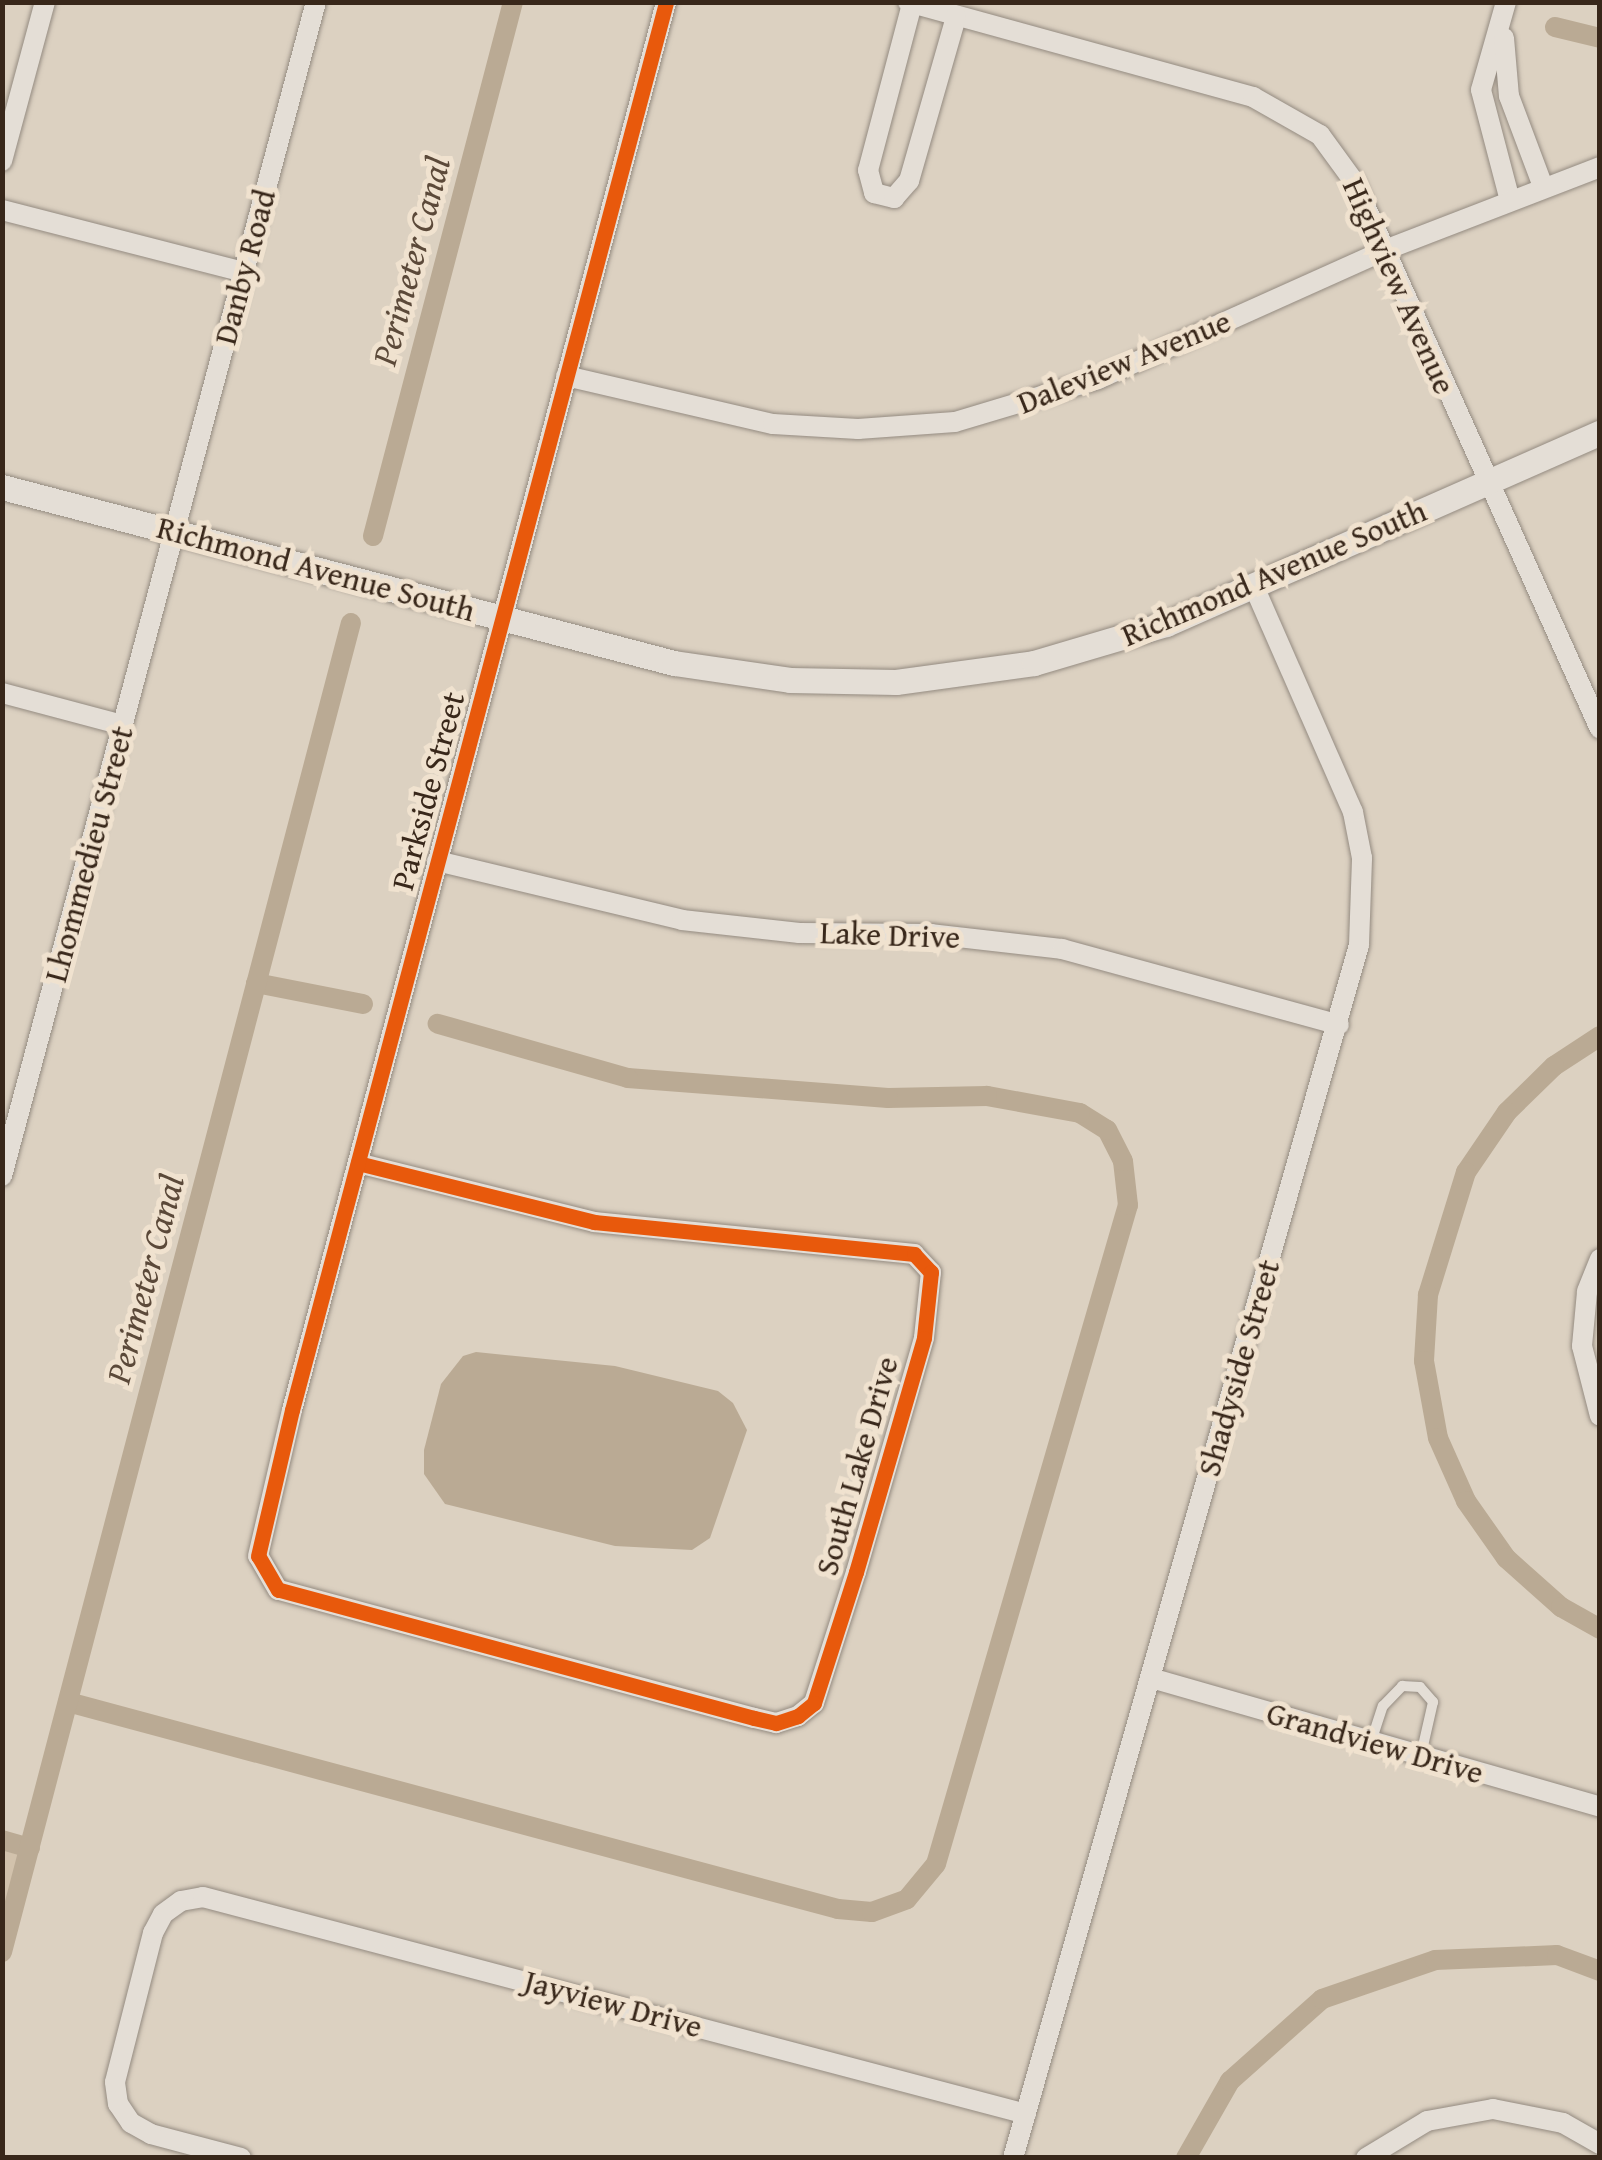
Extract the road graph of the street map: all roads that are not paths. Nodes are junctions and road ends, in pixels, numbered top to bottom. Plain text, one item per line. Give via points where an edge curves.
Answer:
1 (45, 2) edge
2 (316, 2) edge
3 (666, 2) edge
4 (910, 3) edge
5 (1504, 10) edge
6 (956, 17) junction
7 (2, 162) edge
8 (1600, 168) edge
9 (1542, 184) junction
10 (1509, 197) junction
11 (2, 210) edge
12 (1384, 250) junction
13 (244, 272) junction
14 (566, 376) junction
15 (1600, 433) edge
16 (1486, 480) junction
17 (2, 486) edge
18 (174, 531) junction
19 (1254, 586) junction
20 (502, 618) junction
21 (2, 693) edge
22 (122, 725) junction
23 (1600, 729) edge
24 (437, 861) junction
25 (1339, 1025) junction
26 (358, 1162) junction
27 (2, 1176) edge
28 (1600, 1259) edge
29 (1600, 1416) edge
30 (278, 1590) joint
31 (1150, 1678) junction
32 (1371, 1742) junction
33 (1421, 1756) junction
34 (1600, 1807) edge
35 (1026, 2114) junction
36 (1600, 2144) edge
37 (240, 2158) edge
38 (1013, 2158) edge
39 (1366, 2158) edge

1 - 7 street
2 - 13 street, Danby Road
3 - 14 street, Parkside Street
4 - 6 street, Highview Avenue
4 - 6 street via 868,170 874,193 894,198 909,181
5 - 9 street via 1510,96
5 - 10 street via 1481,90
6 - 12 street, Highview Avenue via 1253,97 1298,118 1336,152
8 - 9 street, Daleview Avenue
9 - 10 street, Daleview Avenue
10 - 12 street, Daleview Avenue
11 - 13 street
12 - 14 street, Daleview Avenue via 1098,380 955,422 858,429 774,424
12 - 16 street, Highview Avenue
13 - 18 street, Danby Road
14 - 20 street, Parkside Street
15 - 16 street, Richmond Avenue South
16 - 19 street, Richmond Avenue South
16 - 23 street, Highview Avenue
17 - 18 street, Richmond Avenue South
18 - 20 street, Richmond Avenue South
18 - 22 street, Lhommedieu Street
19 - 20 street, Richmond Avenue South via 1166,624 1051,659 878,682 719,672
19 - 25 street, Shadyside Street via 1329,749 1359,836 1364,908
20 - 24 street, Parkside Street
21 - 22 street
22 - 27 street, Lhommedieu Street
24 - 25 street, Lake Drive via 682,920 1062,949
24 - 26 street, Parkside Street
25 - 31 street, Shadyside Street
26 - 30 street, Parkside Street via 261,1536 258,1556
26 - 30 street, South Lake Drive via 612,1225 914,1254 931,1272 933,1294 814,1703 798,1716 754,1718
28 - 29 street via 1588,1292 1582,1346
31 - 32 street, Grandview Drive
31 - 35 street, Shadyside Street
32 - 33 street, Grandview Drive
32 - 33 lane via 1383,1706 1402,1686 1420,1687 1433,1702
33 - 34 street, Grandview Drive
35 - 37 street, Jayview Drive via 200,1898 164,1914 153,1933 115,2082 118,2104 131,2123 151,2134
35 - 38 street, Shadyside Street
36 - 39 street via 1563,2123 1493,2109 1428,2121

